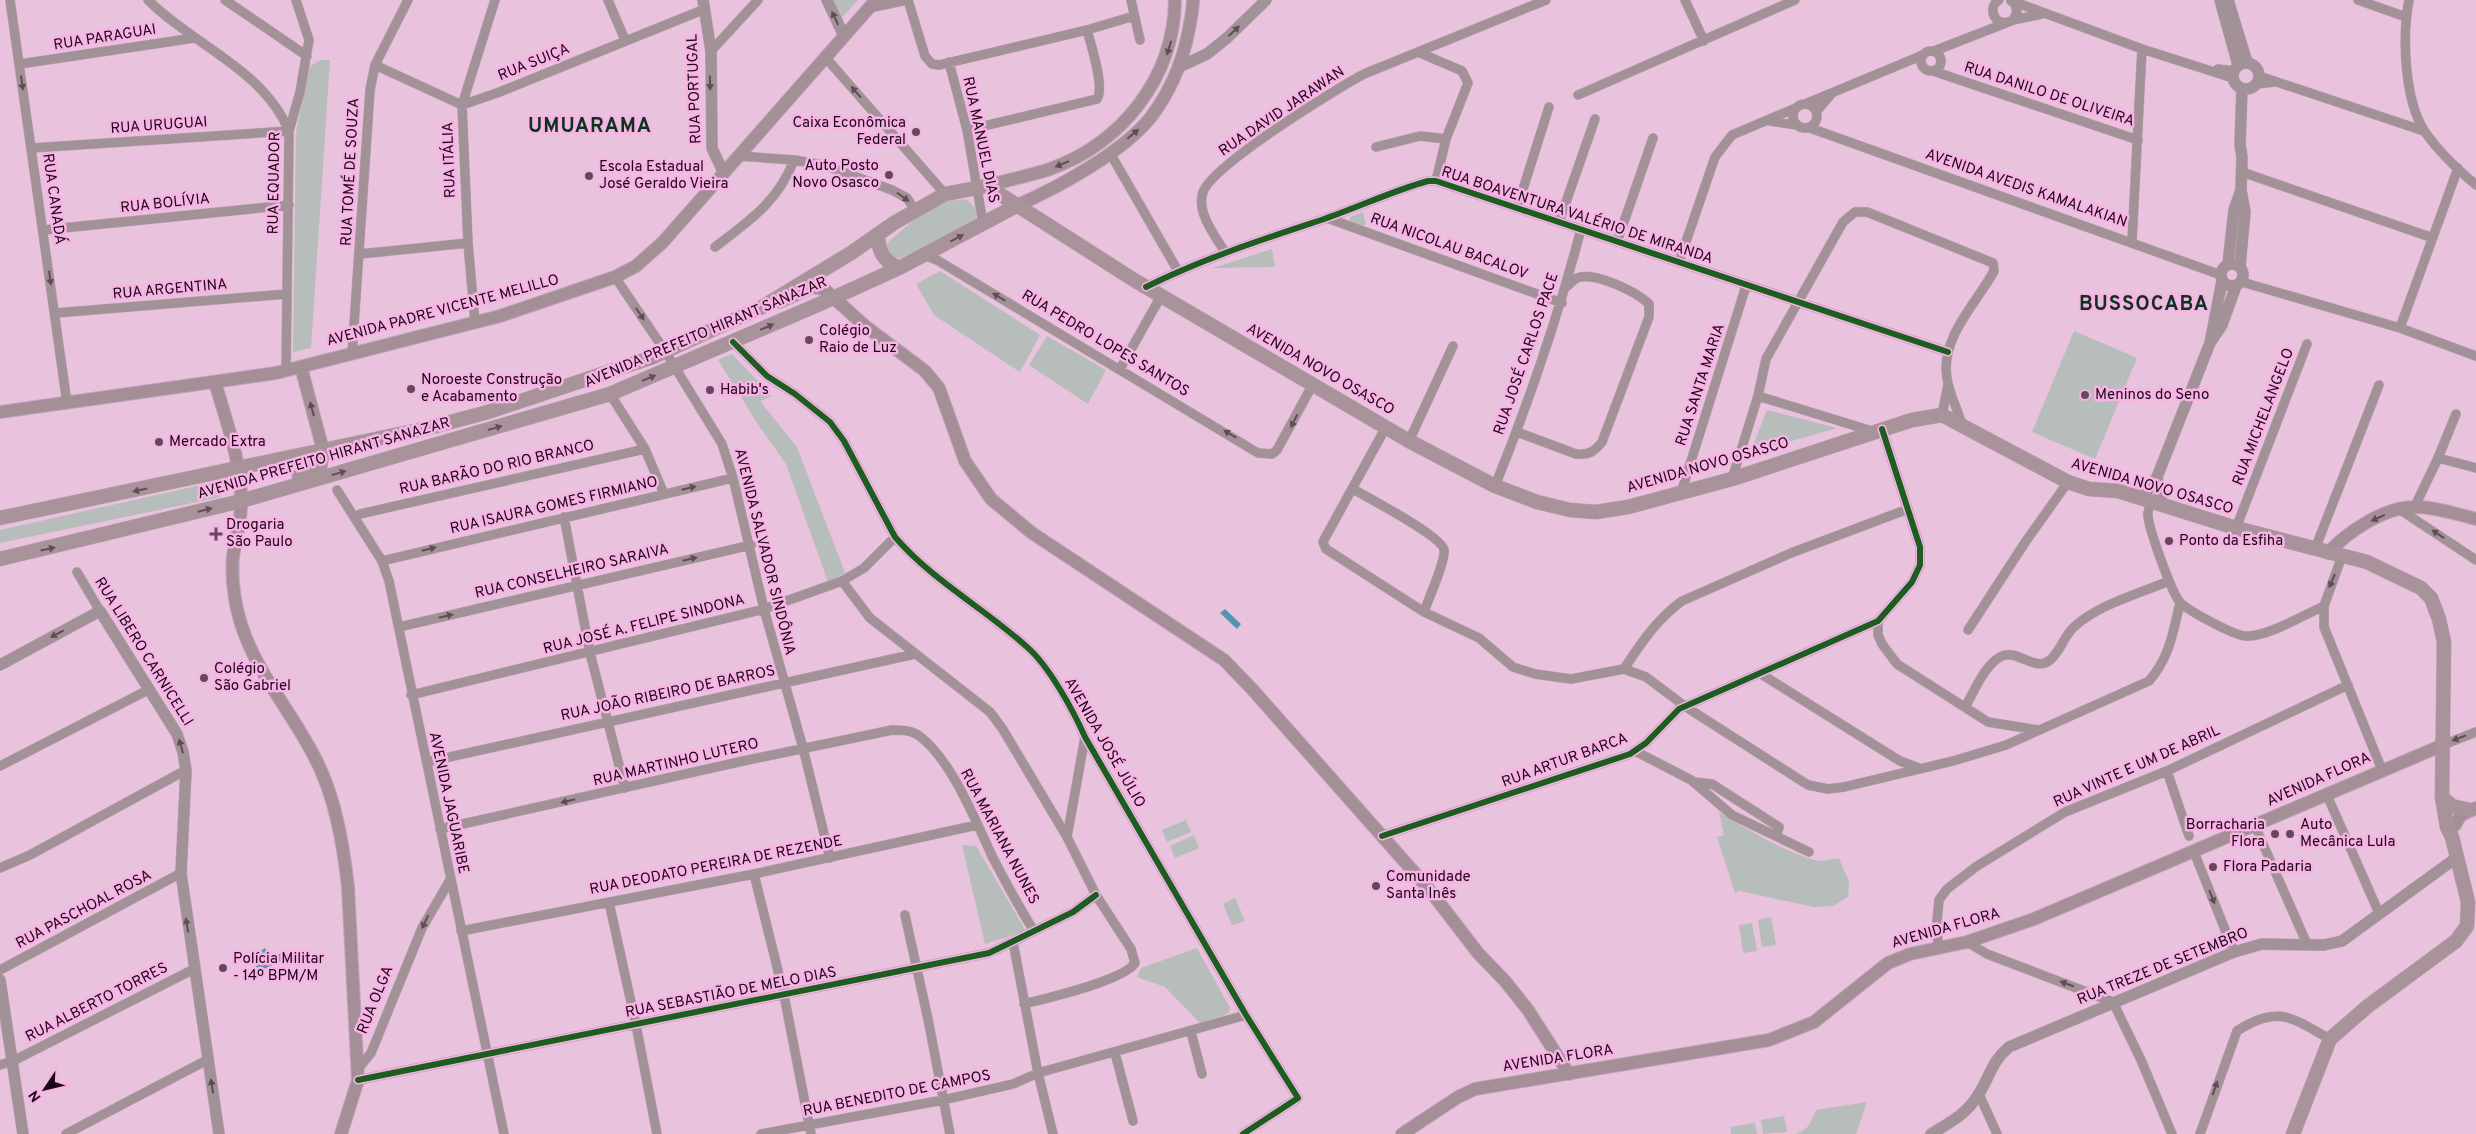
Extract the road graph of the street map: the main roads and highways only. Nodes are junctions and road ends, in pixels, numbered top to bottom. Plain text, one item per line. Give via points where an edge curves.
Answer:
1 (1175, 0) edge
2 (1193, 0) edge
3 (872, 4) edge
4 (982, 187) junction
5 (1018, 205) junction
6 (878, 234) junction
7 (899, 268) junction
8 (834, 298) junction
9 (762, 307) junction
10 (300, 367) junction
11 (215, 382) junction
12 (0, 412) edge
13 (323, 450) junction
14 (238, 468) junction
15 (271, 492) junction
16 (241, 501) junction
17 (30, 512) junction
18 (0, 518) edge
19 (2476, 519) edge
20 (0, 525) edge
21 (0, 550) edge
22 (2328, 553) junction
23 (25, 554) junction
24 (0, 559) edge
25 (2442, 745) junction
26 (2447, 802) junction
27 (2473, 809) edge
28 (2454, 831) junction
29 (2472, 926) edge
30 (1569, 1074) junction
31 (340, 1134) edge
32 (1402, 1134) edge
33 (2293, 1134) edge

1 -> 4 main road, AVENIDA PREFEITO HIRANT SANAZAR via 1170,47 1157,78 1123,124 1094,148 1072,160 1049,170
5 -> 2 main road, AVENIDA PREFEITO HIRANT SANAZAR via 1110,153 1150,117 1179,67
3 - 10 main road, AVENIDA PADRE VICENTE MELILLO via 724,174 657,248 636,266 594,286 475,322
4 - 5 main road, AVENIDA NOVO OSASCO
4 - 6 main road, AVENIDA PREFEITO HIRANT SANAZAR via 945,194
7 -> 5 main road, AVENIDA PREFEITO HIRANT SANAZAR
5 - 22 main road, AVENIDA NOVO OSASCO via 1146,287 1409,441 1495,486 1537,502 1596,512 1628,507 1732,479 1877,430 1942,415 2068,482 2090,489 2118,492
6 - 7 main road via 880,253 889,264
6 - 9 main road, AVENIDA PREFEITO HIRANT SANAZAR
7 - 8 main road, AVENIDA PREFEITO HIRANT SANAZAR
8 - 9 main road via 824,289 813,287 774,305
15 -> 8 main road, AVENIDA PREFEITO HIRANT SANAZAR via 610,394
8 - 30 main road via 865,326 925,370 938,388 966,461 991,499 1032,533 1224,660 1428,888 1478,953 1511,988
9 - 13 main road, AVENIDA PREFEITO HIRANT SANAZAR via 665,351 597,377 488,412
10 - 11 main road, AVENIDA PADRE VICENTE MELILLO
13 -> 10 main road
11 - 12 main road, AVENIDA PADRE VICENTE MELILLO
11 - 14 main road
13 - 14 main road, AVENIDA PREFEITO HIRANT SANAZAR
13 - 15 main road via 320,467 281,483
14 - 16 main road
14 -> 17 main road, AVENIDA PREFEITO HIRANT SANAZAR
15 - 16 main road, AVENIDA PREFEITO HIRANT SANAZAR
23 -> 16 main road, AVENIDA PREFEITO HIRANT SANAZAR
16 - 31 main road, RUA OLGA via 232,573 232,592 241,624 263,673 308,744 325,779 345,862 358,1074
17 - 18 main road, AVENIDA PREFEITO HIRANT SANAZAR
17 - 20 main road via 15,522
19 -> 22 main road via 2415,506 2399,509 2356,528
21 - 23 main road via 10,549
22 - 25 main road, AVENIDA NOVO OSASCO via 2367,562 2422,588 2431,598 2444,642
23 - 24 main road, AVENIDA PREFEITO HIRANT SANAZAR
25 - 26 main road, AVENIDA NOVO OSASCO via 2442,778
25 - 30 main road, AVENIDA FLORA via 2034,919 1967,942 1910,954 1888,963 1814,1022 1769,1040
26 - 27 main road
26 - 28 main road, AVENIDA NOVO OSASCO via 2447,827
27 - 28 main road via 2461,815
28 - 29 main road, AVENIDA NOVO OSASCO via 2456,858
29 - 33 main road via 2330,1039
30 - 32 main road, AVENIDA FLORA via 1475,1089

